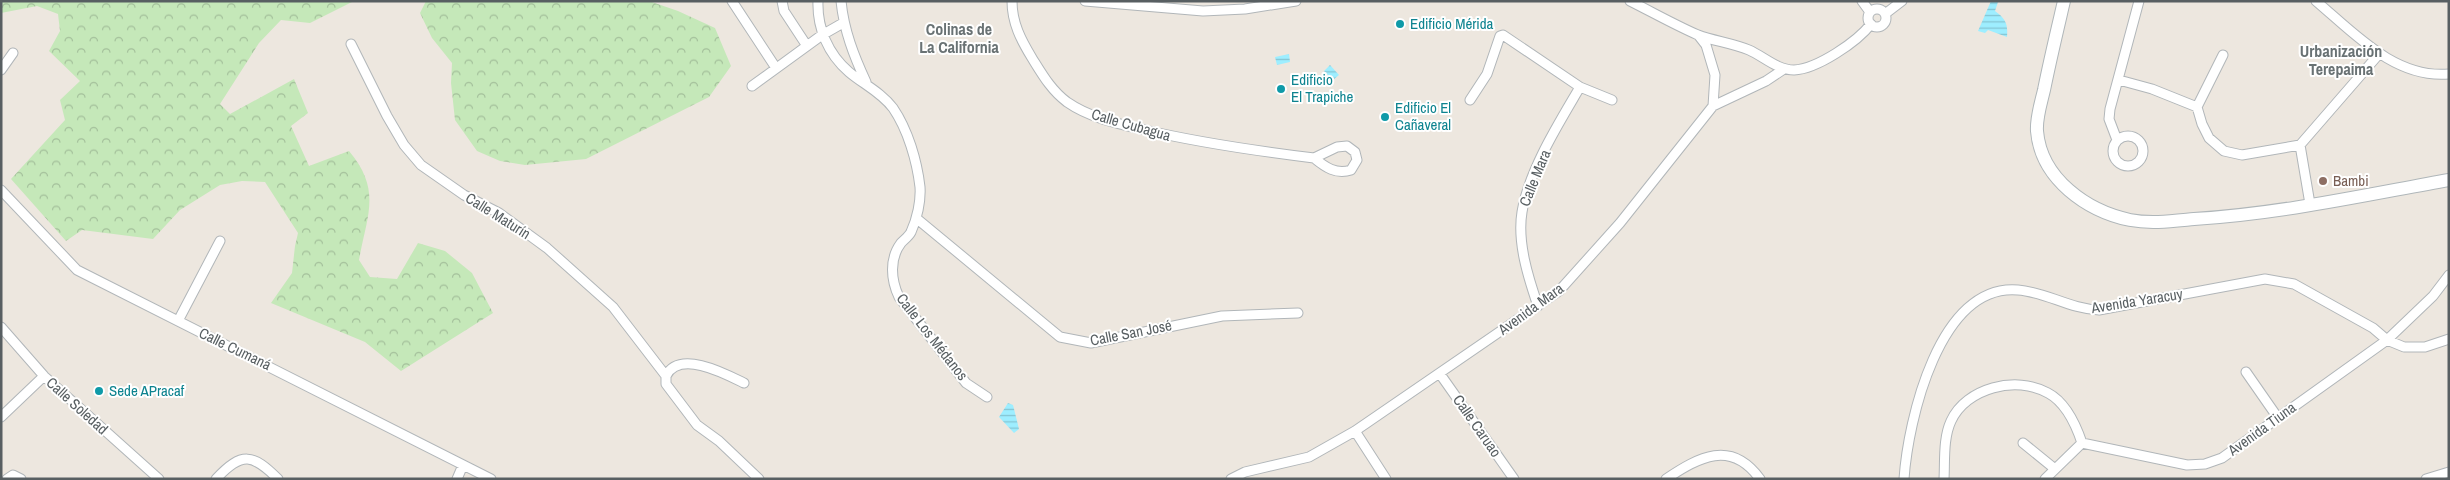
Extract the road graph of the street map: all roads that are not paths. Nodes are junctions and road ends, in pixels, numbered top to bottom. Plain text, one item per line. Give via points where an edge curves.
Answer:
1 (732, 1) edge
2 (782, 1) edge
3 (818, 1) edge
4 (841, 1) edge
5 (1012, 1) edge
6 (1085, 1) edge
7 (1296, 1) edge
8 (1630, 1) edge
9 (1862, 1) edge
10 (1902, 1) edge
11 (2064, 1) edge
12 (2139, 1) edge
13 (2316, 1) edge
14 (1155, 4) edge
15 (1870, 12) junction
16 (1885, 14) junction
17 (843, 23) junction
18 (1871, 24) junction
19 (822, 35) junction
20 (1700, 36) junction
21 (352, 44) dead end
22 (807, 46) junction
23 (14, 53) dead end
24 (2223, 54) dead end
25 (2379, 54) junction
26 (776, 68) junction
27 (1784, 69) junction
28 (1, 70) edge
29 (2449, 74) edge
30 (2119, 80) junction
31 (866, 82) junction
32 (752, 86) dead end
33 (1580, 87) junction
34 (1470, 100) dead end
35 (1612, 100) dead end
36 (1713, 106) junction
37 (2197, 107) junction
38 (2117, 140) dead end
39 (2300, 146) junction
40 (1314, 158) dead end
41 (2449, 180) edge
42 (1, 190) edge
43 (2310, 204) junction
44 (916, 218) junction
45 (220, 241) dead end
46 (2449, 276) edge
47 (1538, 306) junction
48 (1298, 313) dead end
49 (178, 321) junction
50 (1, 327) edge
51 (2449, 339) edge
52 (2387, 340) junction
53 (2246, 372) dead end
54 (1440, 374) junction
55 (44, 376) junction
56 (666, 376) junction
57 (744, 384) dead end
58 (987, 397) dead end
59 (1, 417) edge
60 (2278, 418) junction
61 (1355, 431) junction
62 (2023, 443) dead end
63 (2082, 443) junction
64 (463, 465) junction
65 (2055, 469) junction
66 (2449, 472) edge
67 (7, 479) edge
68 (21, 479) edge
69 (159, 479) edge
70 (216, 479) edge
71 (278, 479) edge
72 (458, 479) edge
73 (491, 479) edge
74 (759, 479) edge
75 (1231, 479) edge
76 (1386, 479) edge
77 (1514, 479) edge
78 (1666, 479) edge
79 (1760, 479) edge
80 (1904, 479) edge
81 (1944, 479) edge
82 (2045, 479) edge
83 (2426, 479) edge

1 - 26 street
2 - 22 street via 784,11
3 - 19 street, Calle Los Médanos
4 - 17 street, Calle Los Médanos
5 - 40 street, Calle Cubagua via 1012,14 1019,34 1052,90 1082,111 1108,121 1188,140
6 - 14 street
7 - 14 street via 1203,12
8 - 20 street
9 - 15 street
10 - 16 street
11 - 43 street via 2037,132 2055,175 2076,196 2098,209 2142,221 2218,218
12 - 30 street
13 - 25 street
15 - 16 street via 1879,9
15 - 18 street
16 - 18 street via 1883,25
17 - 19 street
17 - 31 street, Calle Los Médanos via 852,53
18 - 27 street via 1863,34 1829,57 1811,66
19 - 22 street
19 - 31 street, Calle Los Médanos via 834,56 849,72
20 - 27 street via 1750,50
20 - 36 street via 1715,75
21 - 56 street, Calle Maturín via 387,116 404,145 421,165 464,195 499,213 547,248 613,307
22 - 26 street
23 - 28 street
24 - 37 street
25 - 29 street via 2426,74
25 - 39 street
26 - 32 street
27 - 36 street
30 - 37 street
30 - 38 street via 2109,119
31 - 44 street, Calle Los Médanos via 892,108 911,145 920,188
33 - 34 street via 1503,35 1485,78
33 - 35 street
33 - 47 street, Calle Mara via 1533,176 1522,213 1524,253
36 - 47 street, Avenida Mara via 1585,264 1559,291
37 - 39 street via 2209,138 2224,151 2242,155
39 - 43 street
41 - 43 street
42 - 49 street, Calle Cumaná via 77,270
44 - 48 street, Calle San José via 1060,337 1076,342 1091,343 1222,316
44 - 58 street, Calle Los Médanos via 910,234 895,254 892,264 894,286 899,297 966,383
45 - 49 street
46 - 52 street, Avenida Tiuna via 2434,296
47 - 54 street, Avenida Mara
49 - 64 street, Calle Cumaná
50 - 55 street, Calle Soledad
51 - 52 street, Avenida Yaracuy via 2425,347 2404,347
52 - 60 street, Avenida Tiuna
52 - 80 street, Avenida Yaracuy via 2373,328 2315,294 2282,281 2265,280 2099,310 2082,309 2017,290 1996,293 1966,310 1941,344 1910,428
53 - 60 street
54 - 61 street, Avenida Mara
54 - 77 street, Calle Caruao
55 - 59 street
55 - 69 street, Calle Soledad
56 - 57 street via 669,371 686,363 719,370
56 - 74 street, Calle Maturín via 666,384 697,425
60 - 63 street, Avenida Tiuna via 2222,458 2205,464 2187,465
61 - 75 street, Avenida Mara via 1309,457 1245,472
61 - 76 street
62 - 65 street
63 - 65 street
63 - 81 street via 2066,410 2048,393 2027,387 2003,386 1979,392 1961,405 1950,423
64 - 72 street
64 - 73 street, Calle Cumaná
65 - 82 street
66 - 83 street
67 - 68 street via 13,476
70 - 71 street via 242,459 252,458
78 - 79 street via 1697,460 1720,455 1742,461

